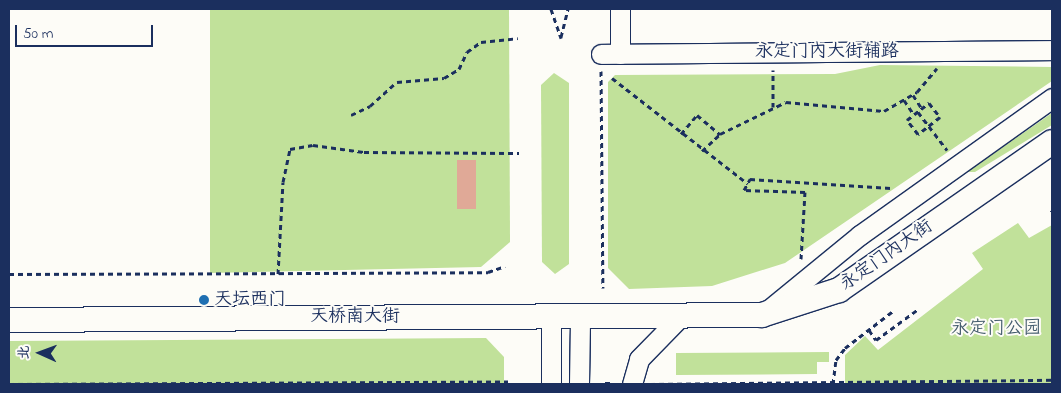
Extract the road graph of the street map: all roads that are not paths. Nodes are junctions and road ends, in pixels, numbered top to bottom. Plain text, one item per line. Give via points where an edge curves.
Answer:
1 (620, 9) edge
2 (1052, 50) edge
3 (601, 54) road end
4 (620, 54) junction
5 (1052, 98) edge
6 (1052, 142) edge
7 (762, 315) junction
8 (551, 316) junction
9 (681, 316) junction
10 (580, 317) junction
11 (9, 320) edge
12 (551, 384) edge
13 (579, 384) edge
14 (632, 384) edge

1 - 4 street
2 - 4 street, 永定门内大街辅路
3 - 4 street, 永定门内大街辅路
5 - 7 street via 860,235
6 - 7 main road, 永定门内大街 via 839,290
7 - 9 main road, 永定门内大街
8 - 10 main road, 永定门内大街
8 - 11 main road, 天桥南大街
8 - 12 street
9 - 10 main road, 永定门内大街
9 - 14 street via 639,359
10 - 13 street

